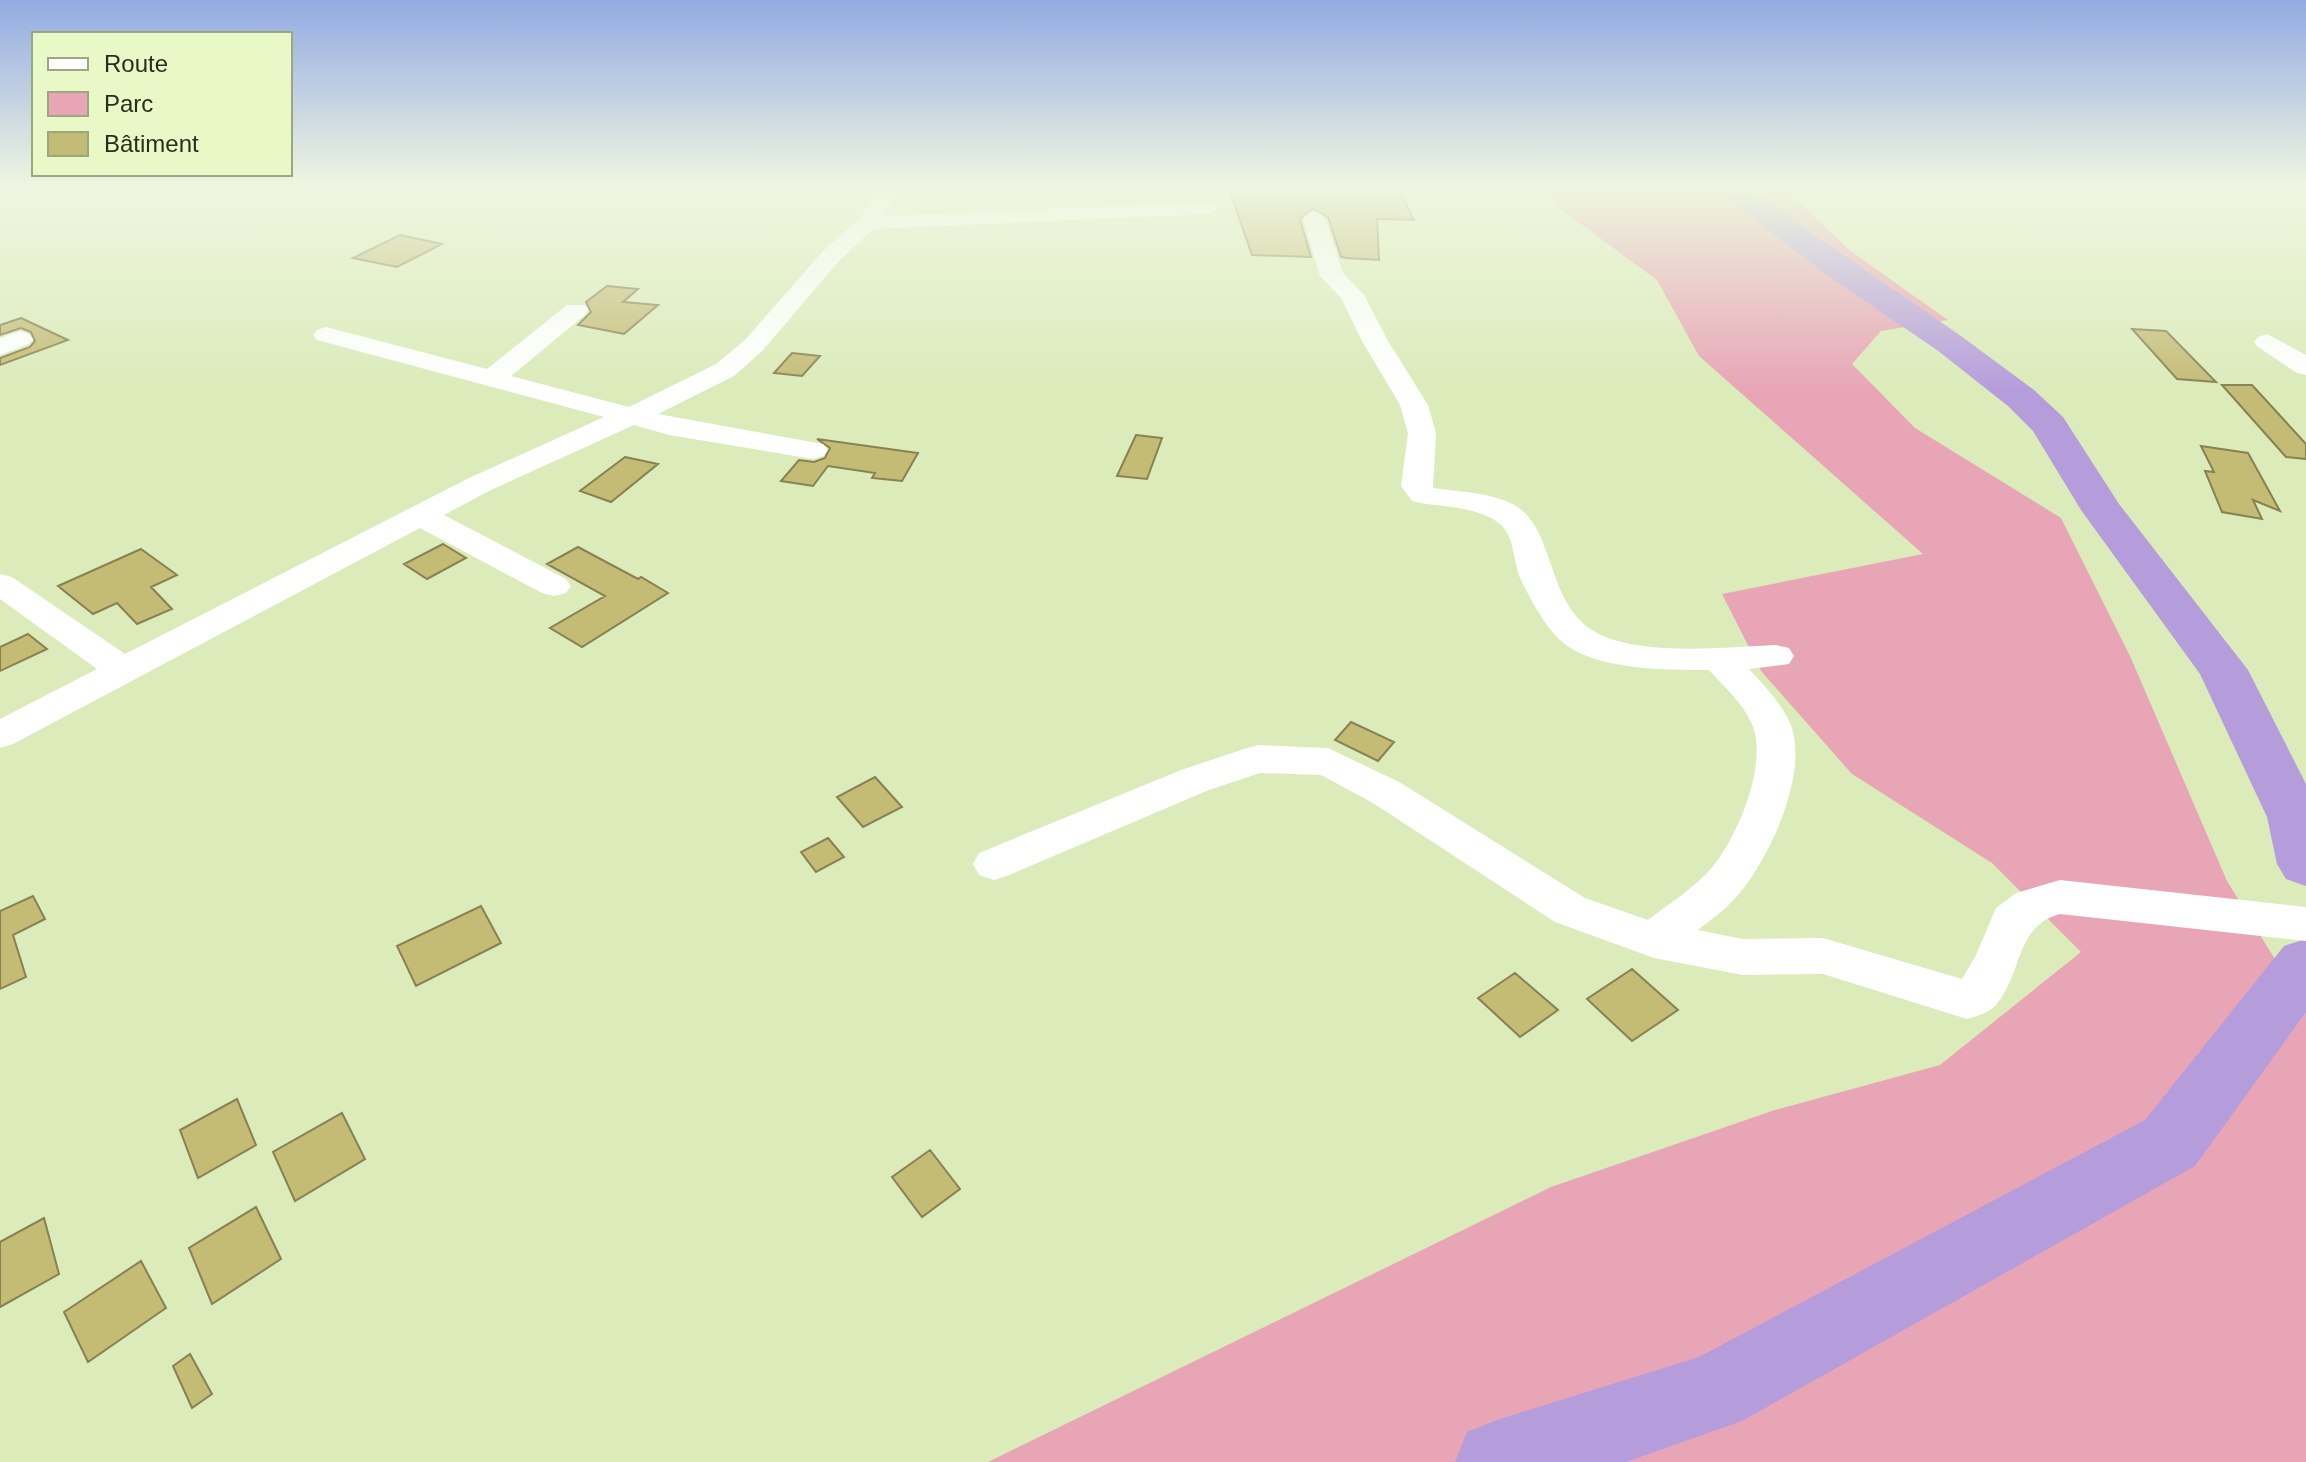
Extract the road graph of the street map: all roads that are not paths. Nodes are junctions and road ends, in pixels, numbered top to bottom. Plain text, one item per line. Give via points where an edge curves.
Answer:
1 (833, 254) edge
2 (1325, 254) edge
3 (576, 310) dead end
4 (326, 335) dead end
5 (2267, 342) dead end
6 (2306, 367) edge
7 (490, 380) junction
8 (630, 416) junction
9 (813, 450) dead end
10 (422, 516) junction
11 (0, 584) edge
12 (554, 586) dead end
13 (1776, 656) dead end
14 (1719, 659) junction
15 (125, 671) junction
16 (0, 735) edge
17 (994, 864) dead end
18 (2306, 924) edge
19 (1654, 940) junction

1 - 8 street via 754,345 725,370
2 - 14 street via 1332,276 1352,295 1414,405 1422,433 1416,486 1423,495 1485,505 1509,515 1522,529 1537,578 1565,625 1588,642 1630,653
3 - 7 street
4 - 7 street
5 - 6 street
7 - 8 street
8 - 9 street
8 - 10 street
10 - 12 street
10 - 15 street
11 - 15 street
13 - 14 street
14 - 19 street via 1750,692 1774,731 1772,785 1756,831 1725,881
15 - 16 street
17 - 19 street via 1258,759 1328,762 1387,793 1570,910
18 - 19 street via 2060,897 2031,905 2012,920 1997,960 1979,992 1967,1000 1823,956 1743,957

